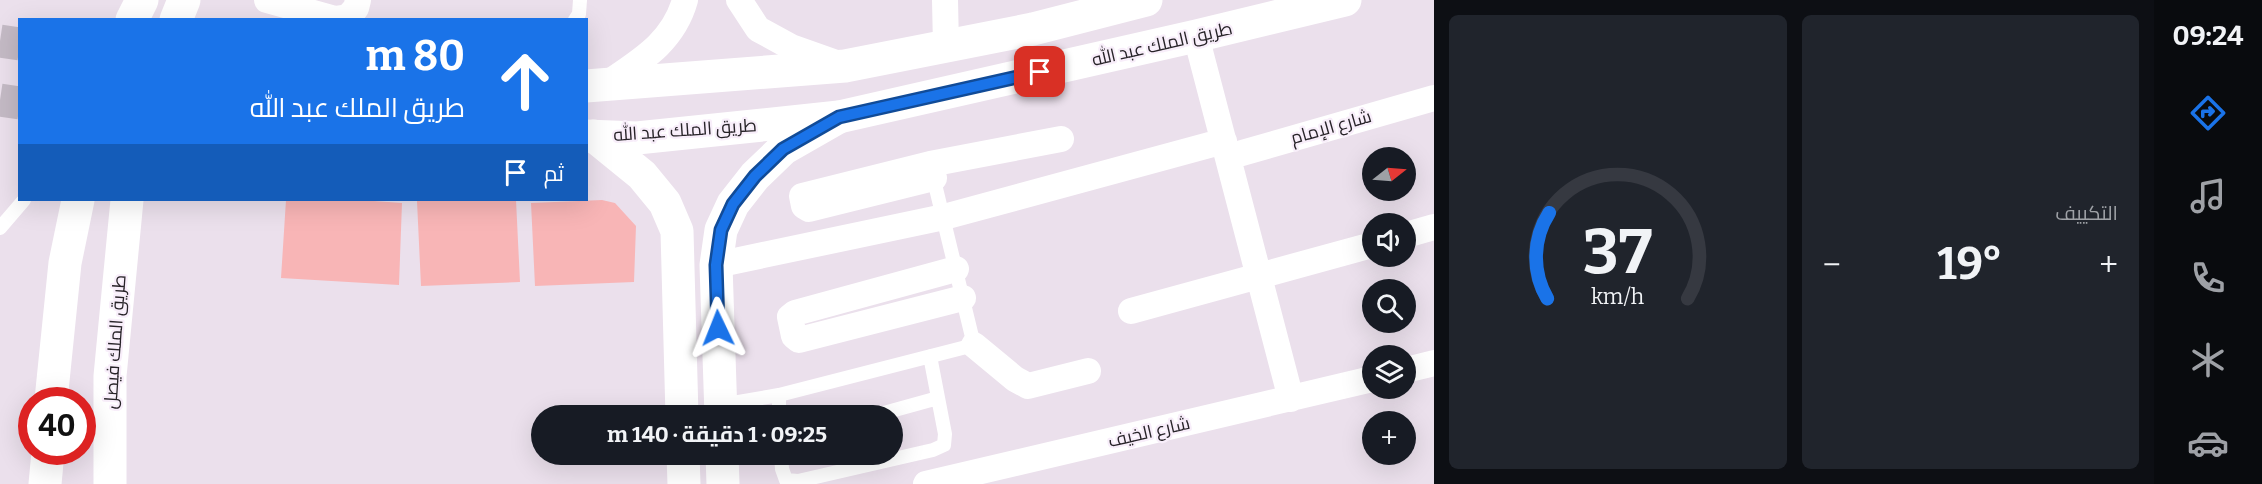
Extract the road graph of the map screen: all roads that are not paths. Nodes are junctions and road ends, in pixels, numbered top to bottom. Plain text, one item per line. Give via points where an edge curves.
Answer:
1 (142, 0) edge
2 (184, 0) edge
3 (267, 0) edge
4 (358, 0) edge
5 (580, 0) edge
6 (685, 0) edge
7 (739, 0) edge
8 (945, 0) edge
9 (1146, 0) edge
10 (1345, 0) edge
11 (133, 18) edge
12 (177, 18) edge
13 (333, 18) edge
14 (342, 18) edge
15 (576, 18) edge
16 (1196, 36) junction
17 (946, 46) junction
18 (845, 66) junction
19 (595, 86) edge
20 (1434, 98) edge
21 (839, 117) junction
22 (590, 136) edge
23 (1061, 139) dead end
24 (1226, 149) junction
25 (932, 171) joint
26 (23, 201) edge
27 (78, 201) edge
28 (127, 201) edge
29 (944, 217) junction
30 (1434, 227) edge
31 (0, 228) edge
32 (1416, 232) edge
33 (1362, 248) edge
34 (716, 265) junction
35 (956, 269) junction
36 (1259, 277) junction
37 (963, 298) junction
38 (679, 305) junction
39 (718, 309) junction
40 (1131, 311) dead end
41 (974, 345) junction
42 (930, 356) junction
43 (1434, 363) edge
44 (1416, 368) edge
45 (1088, 371) dead end
46 (1362, 381) edge
47 (52, 387) edge
48 (778, 395) junction
49 (938, 399) junction
50 (1291, 399) junction
51 (682, 405) edge
52 (721, 405) edge
53 (740, 405) edge
54 (779, 405) edge
55 (903, 408) edge
56 (903, 457) edge
57 (47, 465) edge
58 (683, 465) edge
59 (722, 465) edge
60 (782, 465) edge
61 (868, 465) edge
62 (45, 484) edge
63 (110, 484) edge
64 (684, 484) edge
65 (723, 484) edge
66 (926, 484) edge

1 - 11 main road
2 - 12 main road
3 - 13 street
4 - 14 street via 356,8
5 - 15 lane
6 - 19 street via 658,48
7 - 18 street via 758,29 791,47
8 - 17 street
9 - 17 main road via 1033,30
10 - 16 main road, طريق الملك عبد الله
16 - 21 main road, طريق الملك عبد الله
16 - 24 street
17 - 18 main road
18 - 19 main road
20 - 24 street, شارع الإمام
21 - 22 main road, طريق الملك عبد الله via 637,138
21 - 34 main road via 783,149 755,176 733,204 721,230
22 - 38 main road via 642,175 664,202 676,231
23 - 25 street
24 - 29 street, شارع الإمام
24 - 36 street
25 - 29 lane
26 - 31 lane
27 - 47 main road via 65,263
28 - 63 main road, طريق الملك فيصل via 110,376
29 - 34 street, شارع الإمام
29 - 35 lane
30 - 32 street
33 - 36 street
34 - 39 main road
35 - 37 lane
35 - 37 street via 795,313 790,317 794,336 799,340
36 - 40 street
36 - 50 street
37 - 41 lane
38 - 39 main road via 684,287 696,280 714,291
38 - 51 main road
39 - 52 main road
41 - 42 lane
41 - 45 street via 1029,386
42 - 48 lane
42 - 49 lane
43 - 44 street
46 - 50 street, شارع الخيف
48 - 53 lane
48 - 54 lane
49 - 55 lane
49 - 56 lane via 944,445
50 - 66 street, شارع الخيف
57 - 62 main road
58 - 64 main road
59 - 65 main road
60 - 61 lane via 786,480 798,481

